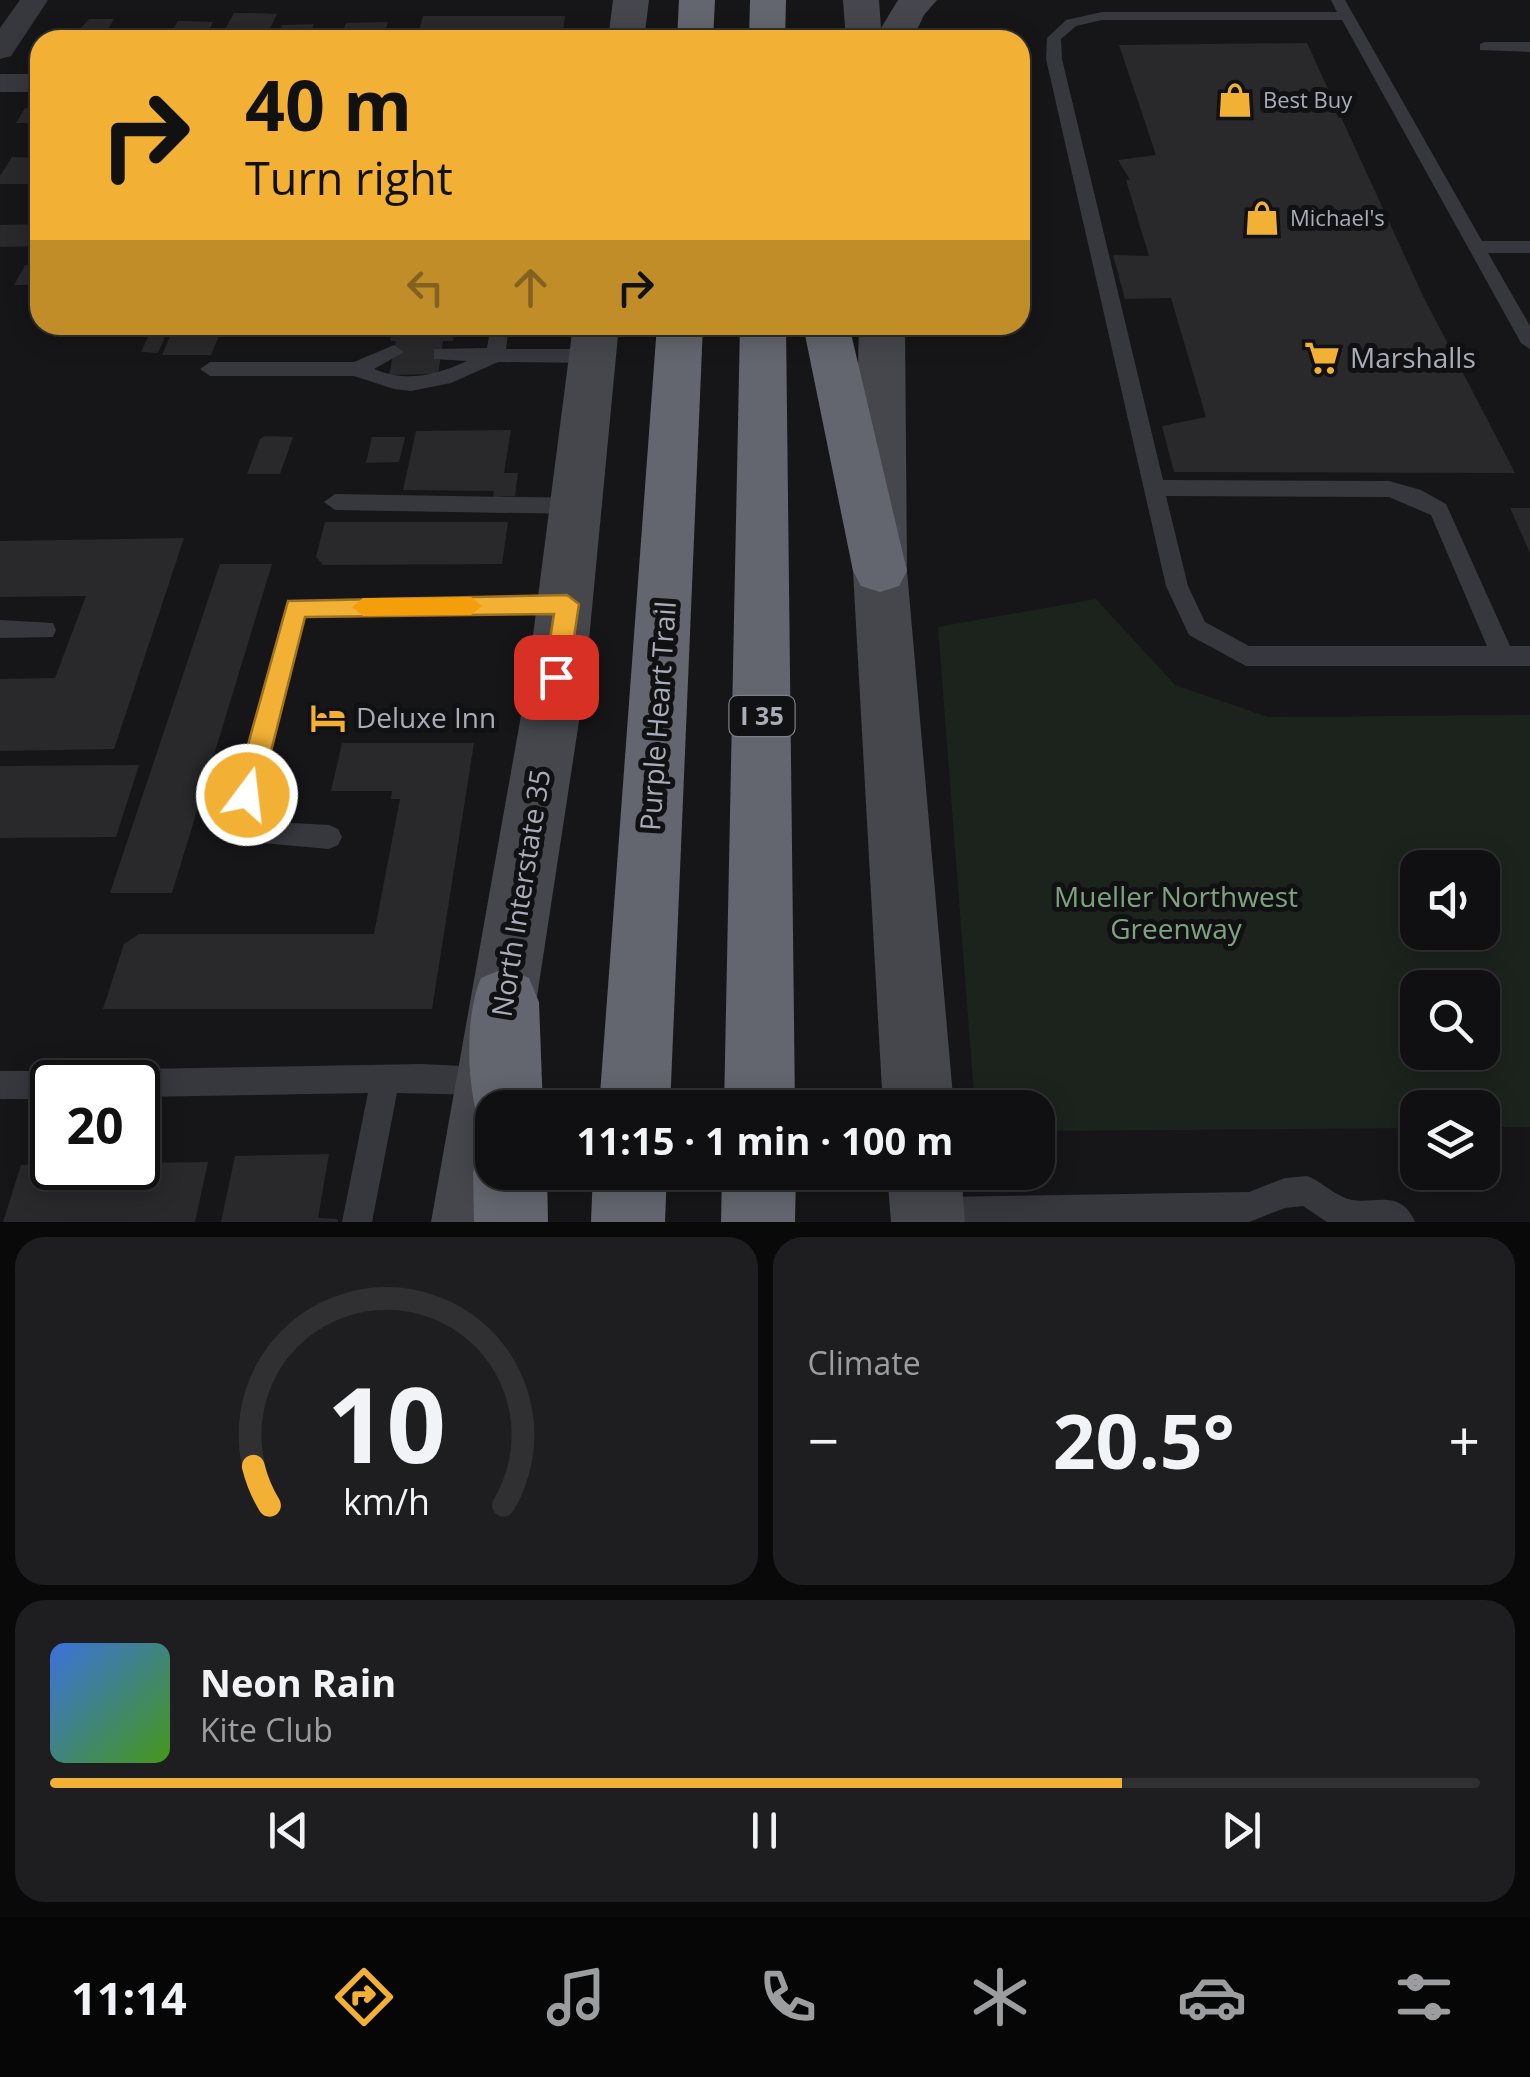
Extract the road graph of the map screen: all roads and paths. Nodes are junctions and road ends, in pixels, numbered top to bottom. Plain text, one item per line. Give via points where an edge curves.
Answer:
1 (34, 0) edge
2 (630, 0) edge
3 (698, 0) edge
4 (768, 0) edge
5 (861, 0) edge
6 (919, 0) edge
7 (1342, 8) edge
8 (627, 30) edge
9 (696, 30) edge
10 (767, 30) edge
11 (863, 30) edge
12 (899, 30) edge
13 (1485, 47) dead end
14 (1530, 47) edge
15 (0, 50) edge
16 (0, 82) edge
17 (30, 83) edge
18 (1478, 247) junction
19 (1530, 247) edge
20 (499, 335) edge
21 (679, 335) edge
22 (763, 335) edge
23 (828, 335) edge
24 (882, 335) edge
25 (595, 340) edge
26 (1530, 343) edge
27 (394, 352) dead end
28 (441, 354) dead end
29 (496, 354) junction
30 (358, 369) junction
31 (210, 370) dead end
32 (1154, 488) junction
33 (335, 502) dead end
34 (577, 506) junction
35 (880, 570) junction
36 (567, 604) junction
37 (0, 629) edge
38 (46, 630) dead end
39 (1504, 656) junction
40 (1530, 656) edge
41 (329, 837) dead end
42 (385, 1079) junction
43 (160, 1083) edge
44 (30, 1084) edge
45 (0, 1085) edge
46 (497, 1090) edge
47 (635, 1090) edge
48 (759, 1090) edge
49 (918, 1090) edge
50 (475, 1092) edge
51 (475, 1190) edge
52 (510, 1190) edge
53 (629, 1190) edge
54 (758, 1190) edge
55 (926, 1202) edge
56 (357, 1222) edge
57 (468, 1222) edge
58 (511, 1222) edge
59 (628, 1222) edge
60 (758, 1222) edge
61 (1400, 1222) edge

1 - 15 street
2 - 8 main road
3 - 9 highway
4 - 10 highway
5 - 11 main road
6 - 12 main road
7 - 18 lane
7 - 32 lane via 1102,16 1071,23 1054,38
13 - 14 lane
16 - 17 street
18 - 19 lane
18 - 26 lane
20 - 29 lane
21 - 47 highway, Purple Heart Trail
22 - 48 highway, I 35
23 - 35 highway
24 - 35 main road
25 - 29 lane
25 - 34 main road, North Interstate 35
27 - 30 lane
28 - 29 lane
29 - 30 lane via 440,382 384,383
30 - 31 lane
32 - 39 lane via 1389,490 1414,496 1439,510
32 - 39 lane via 1177,586 1197,628 1246,656
33 - 34 lane
34 - 36 main road, North Interstate 35
35 - 49 main road
36 - 41 lane via 296,608 237,832
36 - 46 main road, North Interstate 35
37 - 38 lane
39 - 40 lane
42 - 43 lane
42 - 50 lane
42 - 56 lane
44 - 45 lane
51 - 57 main road, North Interstate 35
52 - 58 highway
53 - 59 highway
54 - 60 highway
55 - 61 lane via 1250,1208 1307,1191 1342,1216 1382,1212

